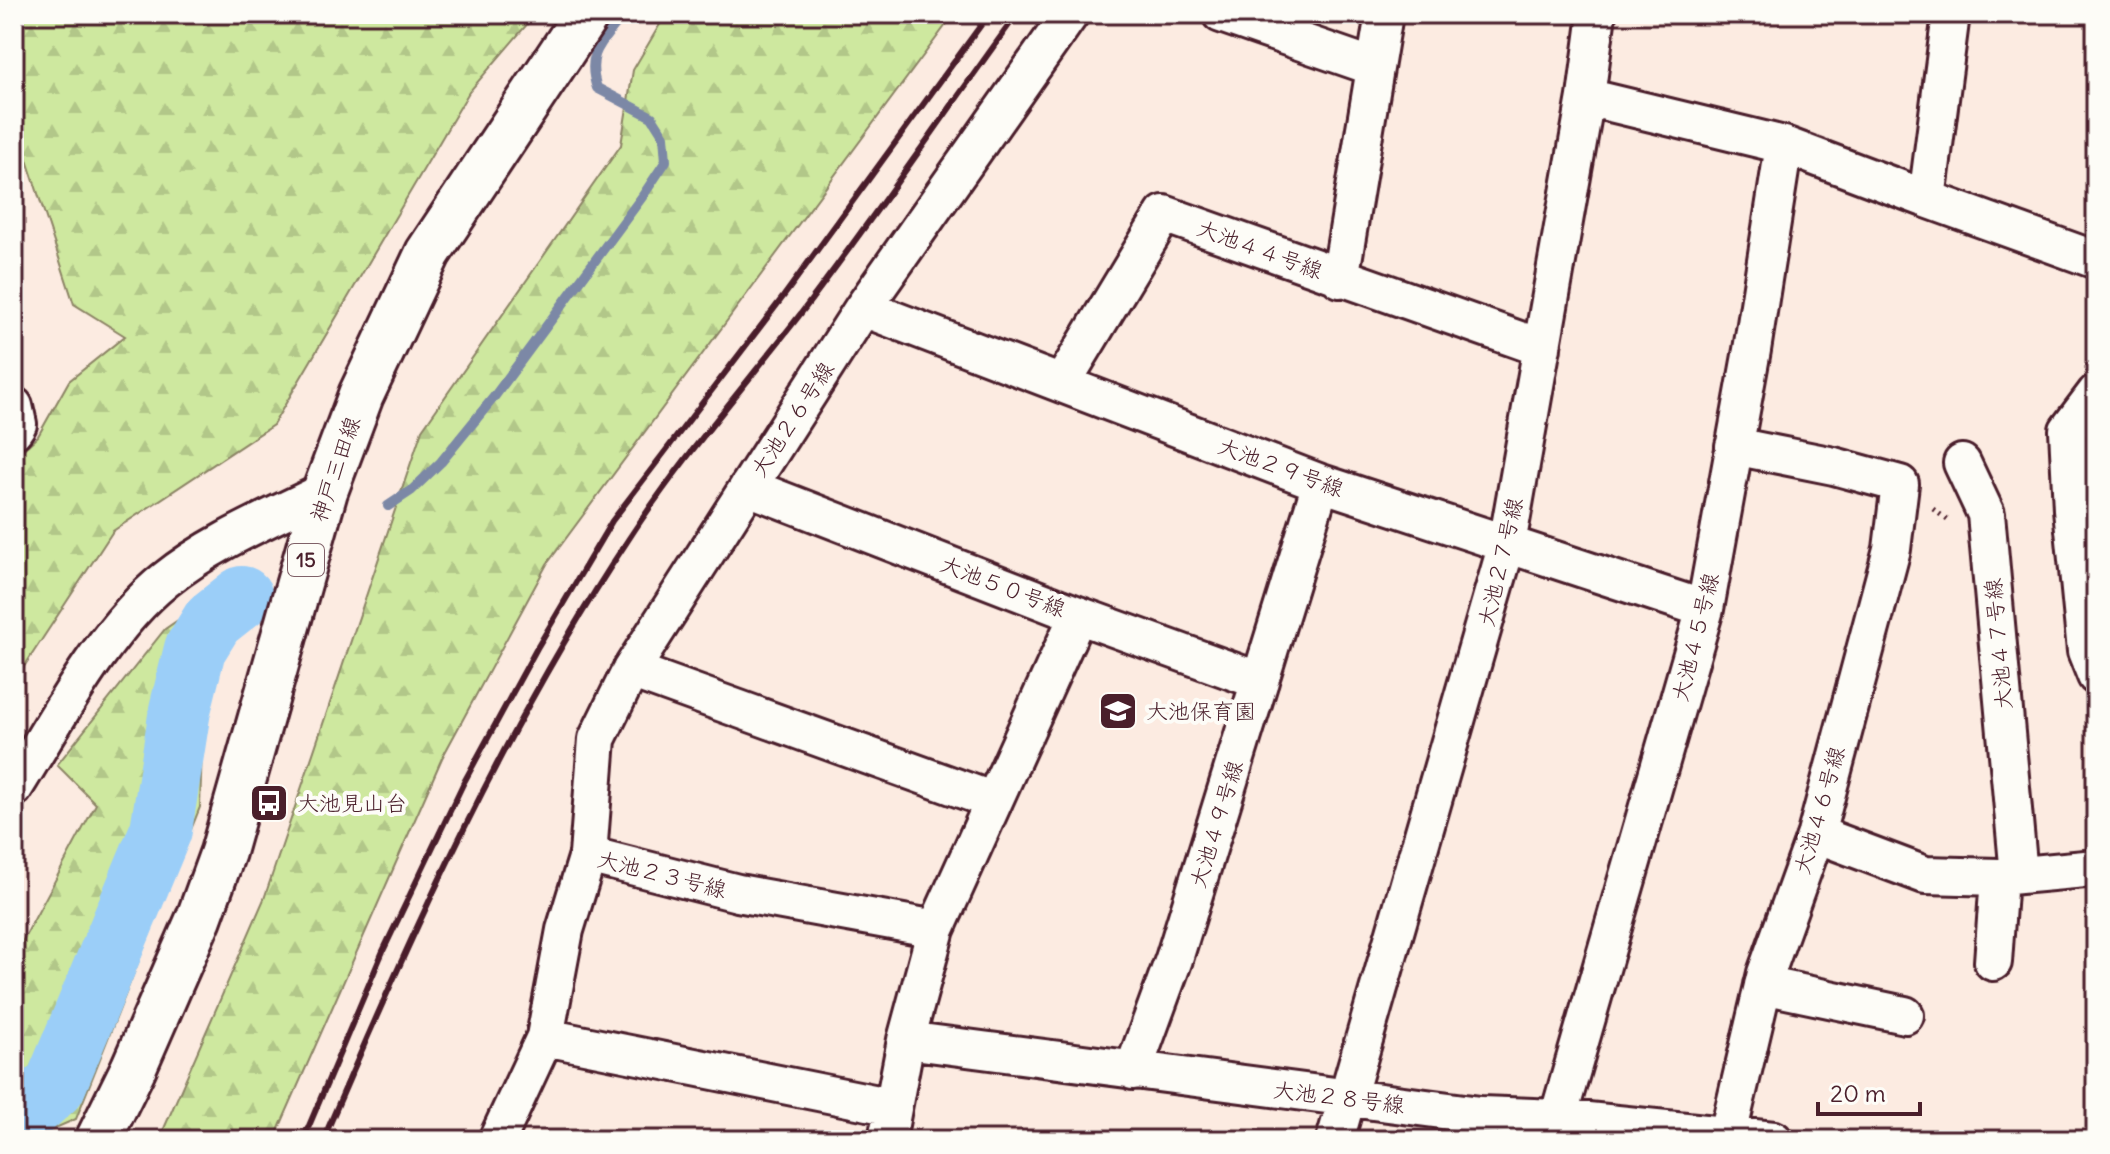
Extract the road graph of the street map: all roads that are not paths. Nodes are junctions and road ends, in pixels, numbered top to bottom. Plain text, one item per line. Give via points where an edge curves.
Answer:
1 (587, 14) edge
2 (1070, 14) edge
3 (1221, 14) edge
4 (1384, 14) edge
5 (1597, 14) edge
6 (1951, 14) edge
7 (1374, 67) junction
8 (1586, 97) junction
9 (1784, 145) junction
10 (1927, 199) junction
11 (2096, 260) edge
12 (1340, 279) junction
13 (863, 308) junction
14 (1542, 348) junction
15 (1062, 383) junction
16 (2096, 393) edge
17 (14, 406) edge
18 (14, 430) edge
19 (1734, 446) junction
20 (1962, 463) dead end
21 (1321, 483) junction
22 (748, 487) junction
23 (325, 491) junction
24 (1507, 544) junction
25 (1705, 609) junction
26 (1078, 615) junction
27 (631, 670) junction
28 (2096, 676) edge
29 (1260, 681) junction
30 (14, 788) edge
31 (994, 801) junction
32 (1816, 834) junction
33 (588, 855) junction
34 (2096, 868) edge
35 (2009, 876) junction
36 (936, 929) junction
37 (1993, 962) dead end
38 (1763, 985) junction
39 (1905, 1015) dead end
40 (545, 1037) junction
41 (906, 1040) junction
42 (1133, 1071) junction
43 (1348, 1097) junction
44 (1558, 1118) junction
45 (890, 1124) edge
46 (1728, 1134) junction
47 (98, 1140) edge
48 (497, 1140) edge
49 (1335, 1140) edge
50 (1774, 1140) edge

1 - 23 main road, 神戸三田線 / 15 via 428,253 361,395
2 - 13 street, 大池２６号線
3 - 7 street
4 - 7 street
5 - 8 street, 大池２７号線
6 - 10 street
7 - 12 street
8 - 9 street
8 - 14 street, 大池２７号線
9 - 10 street
9 - 19 street, 大池４５号線
10 - 11 street
12 - 14 street, 大池４４号線
12 - 15 street, 大池４４号線 via 1164,214
13 - 15 street, 大池２９号線
13 - 22 street, 大池２６号線
14 - 24 street, 大池２７号線
15 - 21 street, 大池２９号線
16 - 28 street via 2068,430 2086,651
17 - 18 street
19 - 25 street, 大池４５号線
19 - 32 street, 大池４６号線 via 1900,484 1892,549
20 - 35 street, 大池４７号線 via 1986,514
21 - 24 street, 大池２９号線
21 - 29 street, 大池４９号線
22 - 26 street, 大池５０号線
22 - 27 street, 大池２６号線
23 - 30 street via 198,556 163,582 123,622 89,669
23 - 47 main road, 神戸三田線 / 15 via 223,852 199,918
24 - 25 street, 大池２９号線
24 - 43 street, 大池２７号線
25 - 44 street, 大池４５号線
26 - 29 street, 大池５０号線
26 - 31 street
27 - 31 street
27 - 33 street, 大池２６号線 via 597,739
29 - 42 street, 大池４９号線 via 1174,959
31 - 36 street
32 - 35 street via 1925,875
32 - 38 street, 大池４６号線
33 - 36 street, 大池２３号線 via 738,893
33 - 40 street, 大池２３号線 via 565,930
34 - 35 street
35 - 37 street, 大池４７号線
36 - 41 street
38 - 39 street
38 - 46 street, 大池４６号線
40 - 45 street
40 - 48 street, 大池２３号線
41 - 42 street, 大池２８号線
41 - 45 street
42 - 43 street, 大池２８号線
43 - 44 street, 大池２８号線 via 1480,1115
43 - 49 street, 大池２７号線
44 - 46 street, 大池２８号線
46 - 50 street, 大池２８号線

